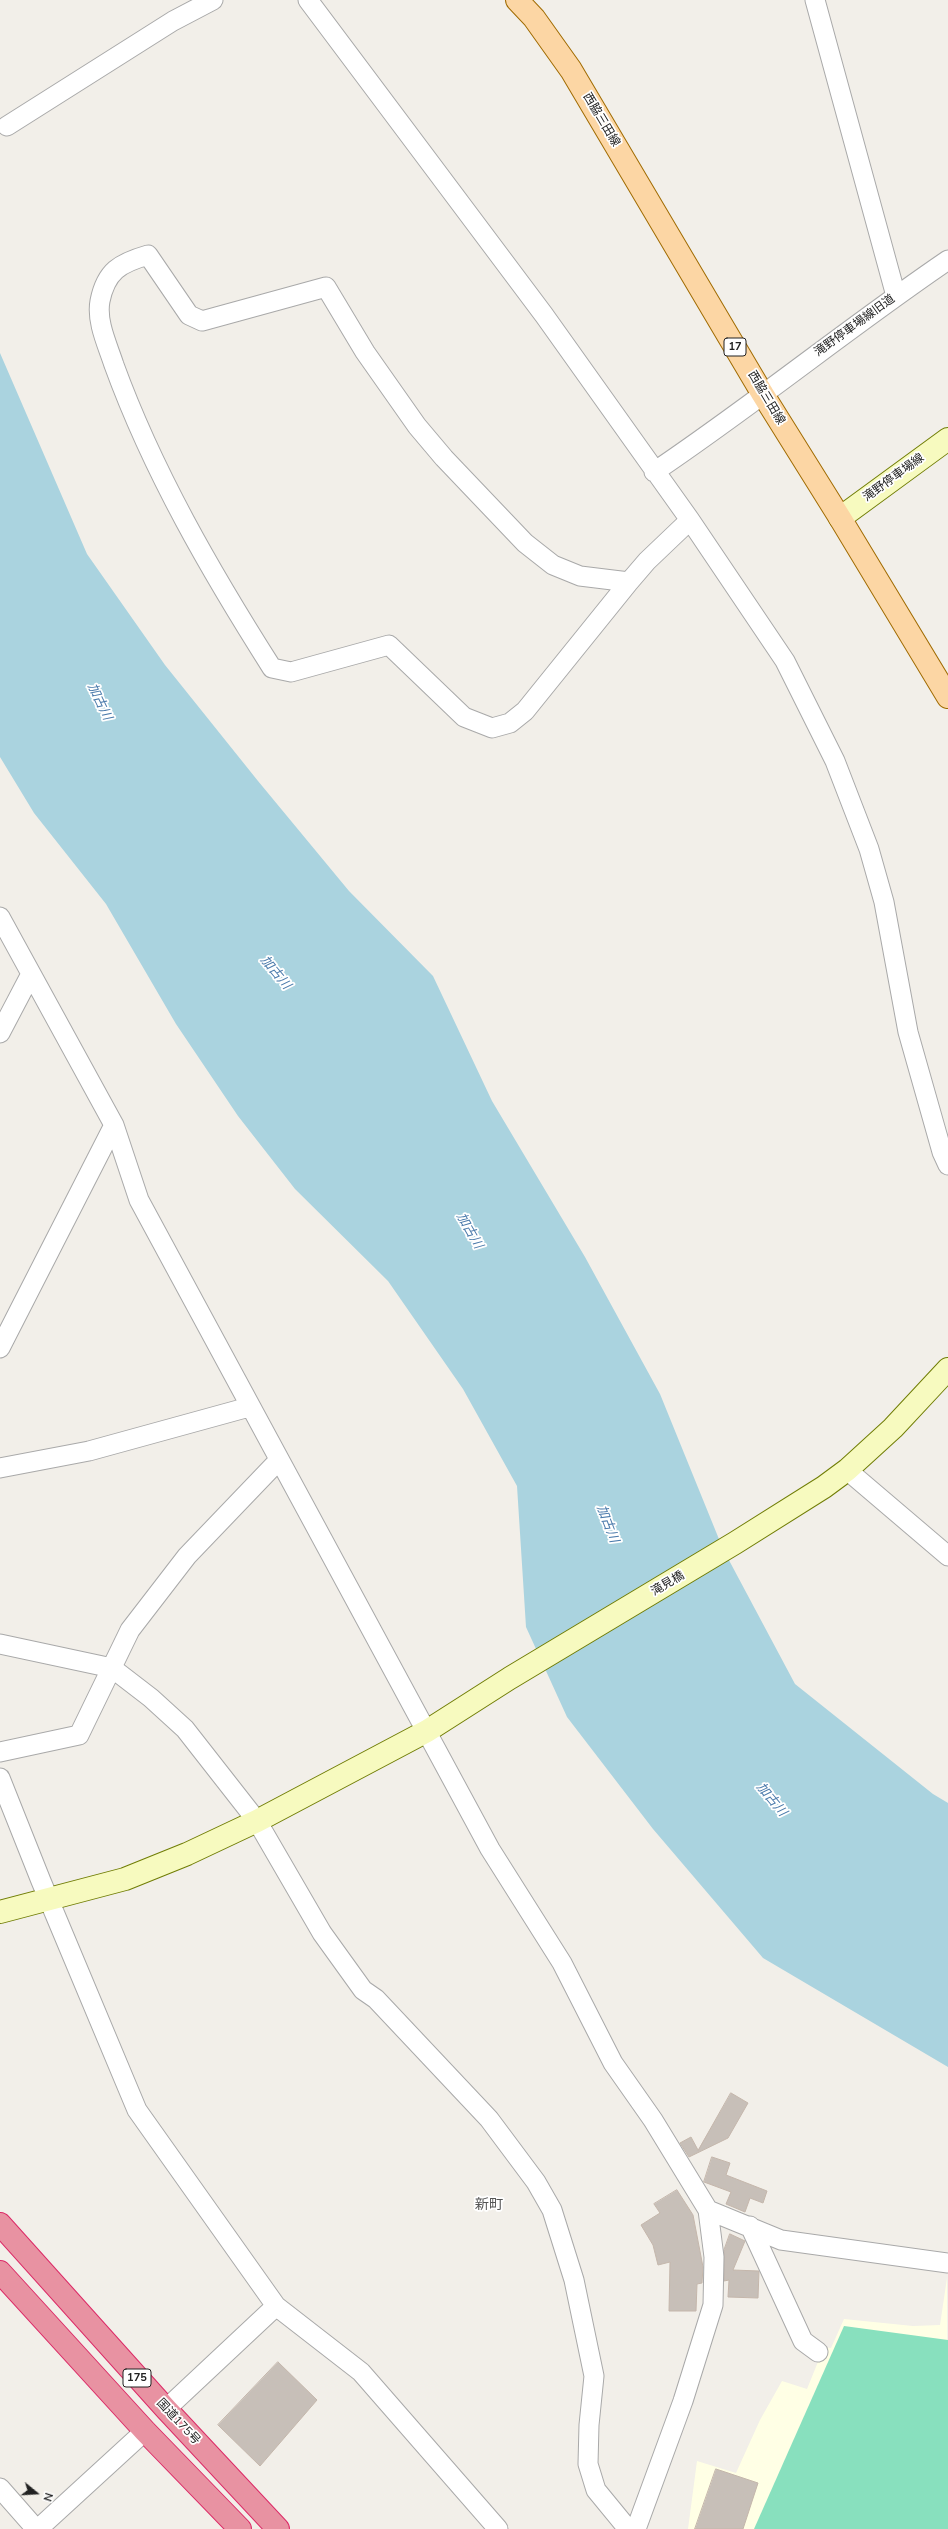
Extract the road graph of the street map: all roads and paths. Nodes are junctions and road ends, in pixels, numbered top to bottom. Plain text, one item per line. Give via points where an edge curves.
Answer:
1 (213, 0) edge
2 (308, 0) edge
3 (517, 0) edge
4 (815, 0) edge
5 (7, 126) dead end
6 (948, 260) edge
7 (896, 296) junction
8 (762, 393) junction
9 (948, 439) edge
10 (654, 472) junction
11 (840, 518) junction
12 (690, 520) junction
13 (629, 582) junction
14 (948, 697) edge
15 (0, 917) edge
16 (32, 974) junction
17 (0, 1034) edge
18 (114, 1125) junction
19 (948, 1165) edge
20 (0, 1348) edge
21 (948, 1369) edge
22 (249, 1407) junction
23 (279, 1460) junction
24 (0, 1468) edge
25 (847, 1470) junction
26 (948, 1556) edge
27 (0, 1644) edge
28 (112, 1668) junction
29 (427, 1732) junction
30 (0, 1752) edge
31 (0, 1778) edge
32 (257, 1821) junction
33 (50, 1899) junction
34 (0, 1912) edge
35 (708, 2210) junction
36 (0, 2224) edge
37 (750, 2226) junction
38 (948, 2263) edge
39 (0, 2272) edge
40 (276, 2306) junction
41 (818, 2352) dead end
42 (166, 2409) junction
43 (145, 2431) junction
44 (0, 2488) edge
45 (37, 2529) edge
46 (240, 2529) edge
47 (278, 2529) edge
48 (498, 2529) edge
49 (628, 2529) edge
50 (636, 2529) edge

1 - 5 street via 173,21
2 - 10 street via 544,315
3 - 8 main road, 西脇三田線 / 17 via 534,18 571,70
4 - 7 street
6 - 7 street, 滝野停車場線旧道
7 - 8 street, 滝野停車場線旧道
8 - 10 street, 滝野停車場線旧道 via 706,437
8 - 11 main road, 西脇三田線 / 17
9 - 11 street, 滝野停車場線
10 - 12 street
11 - 14 main road, 西脇三田線 / 17
12 - 13 street
12 - 19 street via 785,661 835,761 869,849 884,902 908,1032 942,1152
13 - 13 street via 580,576 553,565 525,543 417,426 365,352 326,287 202,321 189,315 148,255 126,262 108,276 100,302 103,333 124,391 182,516 221,587 272,668 291,672 389,645 464,717 492,728 510,723 525,712
15 - 16 street
16 - 17 street
16 - 18 street
18 - 20 street
18 - 22 street via 139,1200
21 - 25 street, 滝見橋 via 893,1428
22 - 23 street
22 - 24 street via 89,1451
23 - 28 street via 187,1556 130,1630
23 - 29 street
25 - 26 street
25 - 29 street, 滝見橋 via 735,1543 510,1678
27 - 28 street
28 - 30 street via 79,1735
28 - 32 street via 186,1729
29 - 32 street, 滝見橋
29 - 35 street via 490,1849 562,1963 613,2063
31 - 33 street
32 - 33 street, 滝見橋 via 187,1854 125,1879
32 - 49 street via 322,1933 363,1990 376,2000 489,2119 536,2182 552,2210 574,2280 594,2376 588,2464 596,2490
33 - 34 street, 滝見橋
33 - 40 street via 137,2110
35 - 37 street
35 - 50 street via 714,2257 713,2305 683,2401
36 - 42 highway, 国道175号 / 175
37 - 38 street via 781,2240
37 - 41 street via 803,2341
39 - 43 highway, 175
40 - 42 street
40 - 48 street via 361,2372
42 - 47 highway, 国道175号 / 175
43 - 45 street
43 - 46 highway, 175
44 - 45 street

